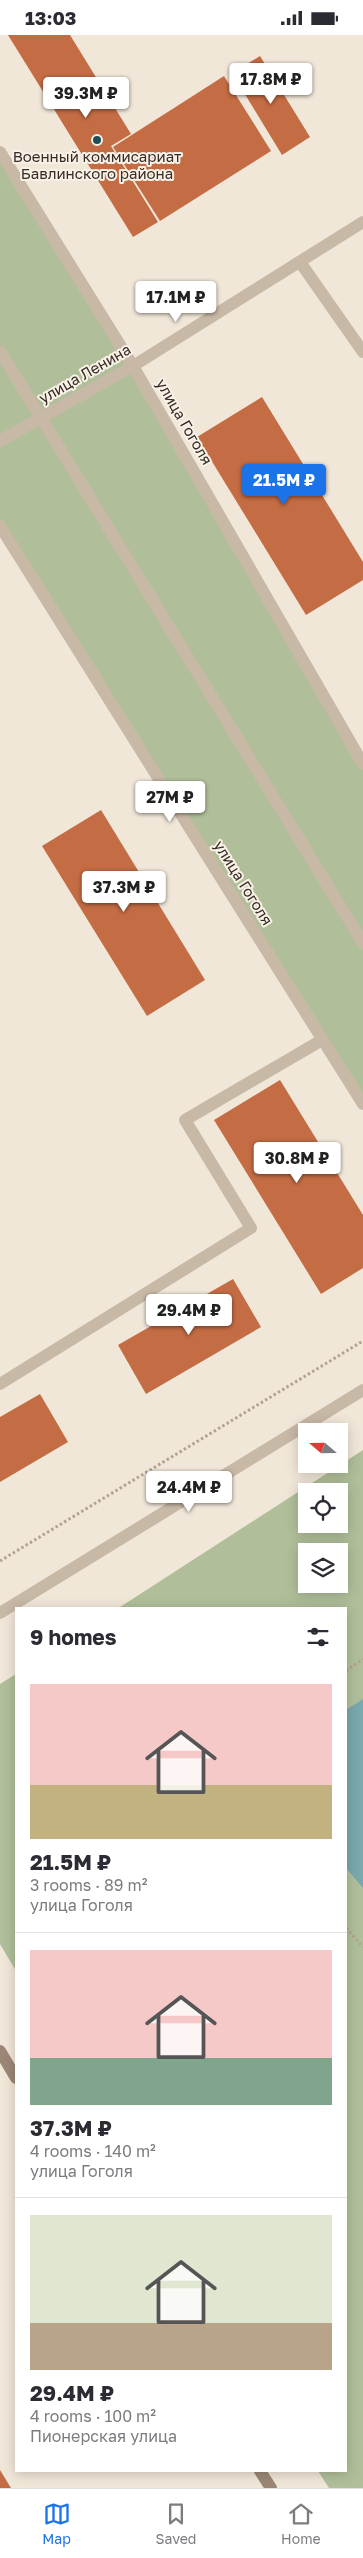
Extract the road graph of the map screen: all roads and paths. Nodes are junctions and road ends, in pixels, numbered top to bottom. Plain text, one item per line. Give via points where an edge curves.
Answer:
1 (0, 152) edge
2 (363, 222) edge
3 (300, 262) junction
4 (0, 351) edge
5 (363, 352) edge
6 (133, 366) junction
7 (40, 418) junction
8 (0, 441) edge
9 (0, 526) edge
10 (363, 764) edge
11 (363, 943) edge
12 (322, 1040) junction
13 (363, 1104) edge
14 (363, 1341) edge
15 (0, 1384) edge
16 (363, 1390) edge
17 (0, 1561) edge
18 (0, 1613) edge
19 (363, 1659) edge
20 (347, 1670) edge
21 (347, 1929) edge
22 (363, 1947) edge
23 (0, 2051) edge
24 (15, 2076) edge
25 (261, 2472) edge
26 (271, 2488) edge

1 - 6 street, улица Гоголя
2 - 3 street, улица Ленина
3 - 5 street
3 - 6 street, улица Ленина
4 - 7 street
6 - 7 street, улица Ленина
6 - 10 street, улица Гоголя
7 - 8 street, улица Ленина
7 - 11 street
9 - 12 street, улица Гоголя
12 - 13 street, улица Гоголя
12 - 15 street via 185,1120 251,1228
14 - 17 path
16 - 18 street
19 - 20 path
21 - 22 path
23 - 24 street
25 - 26 street

